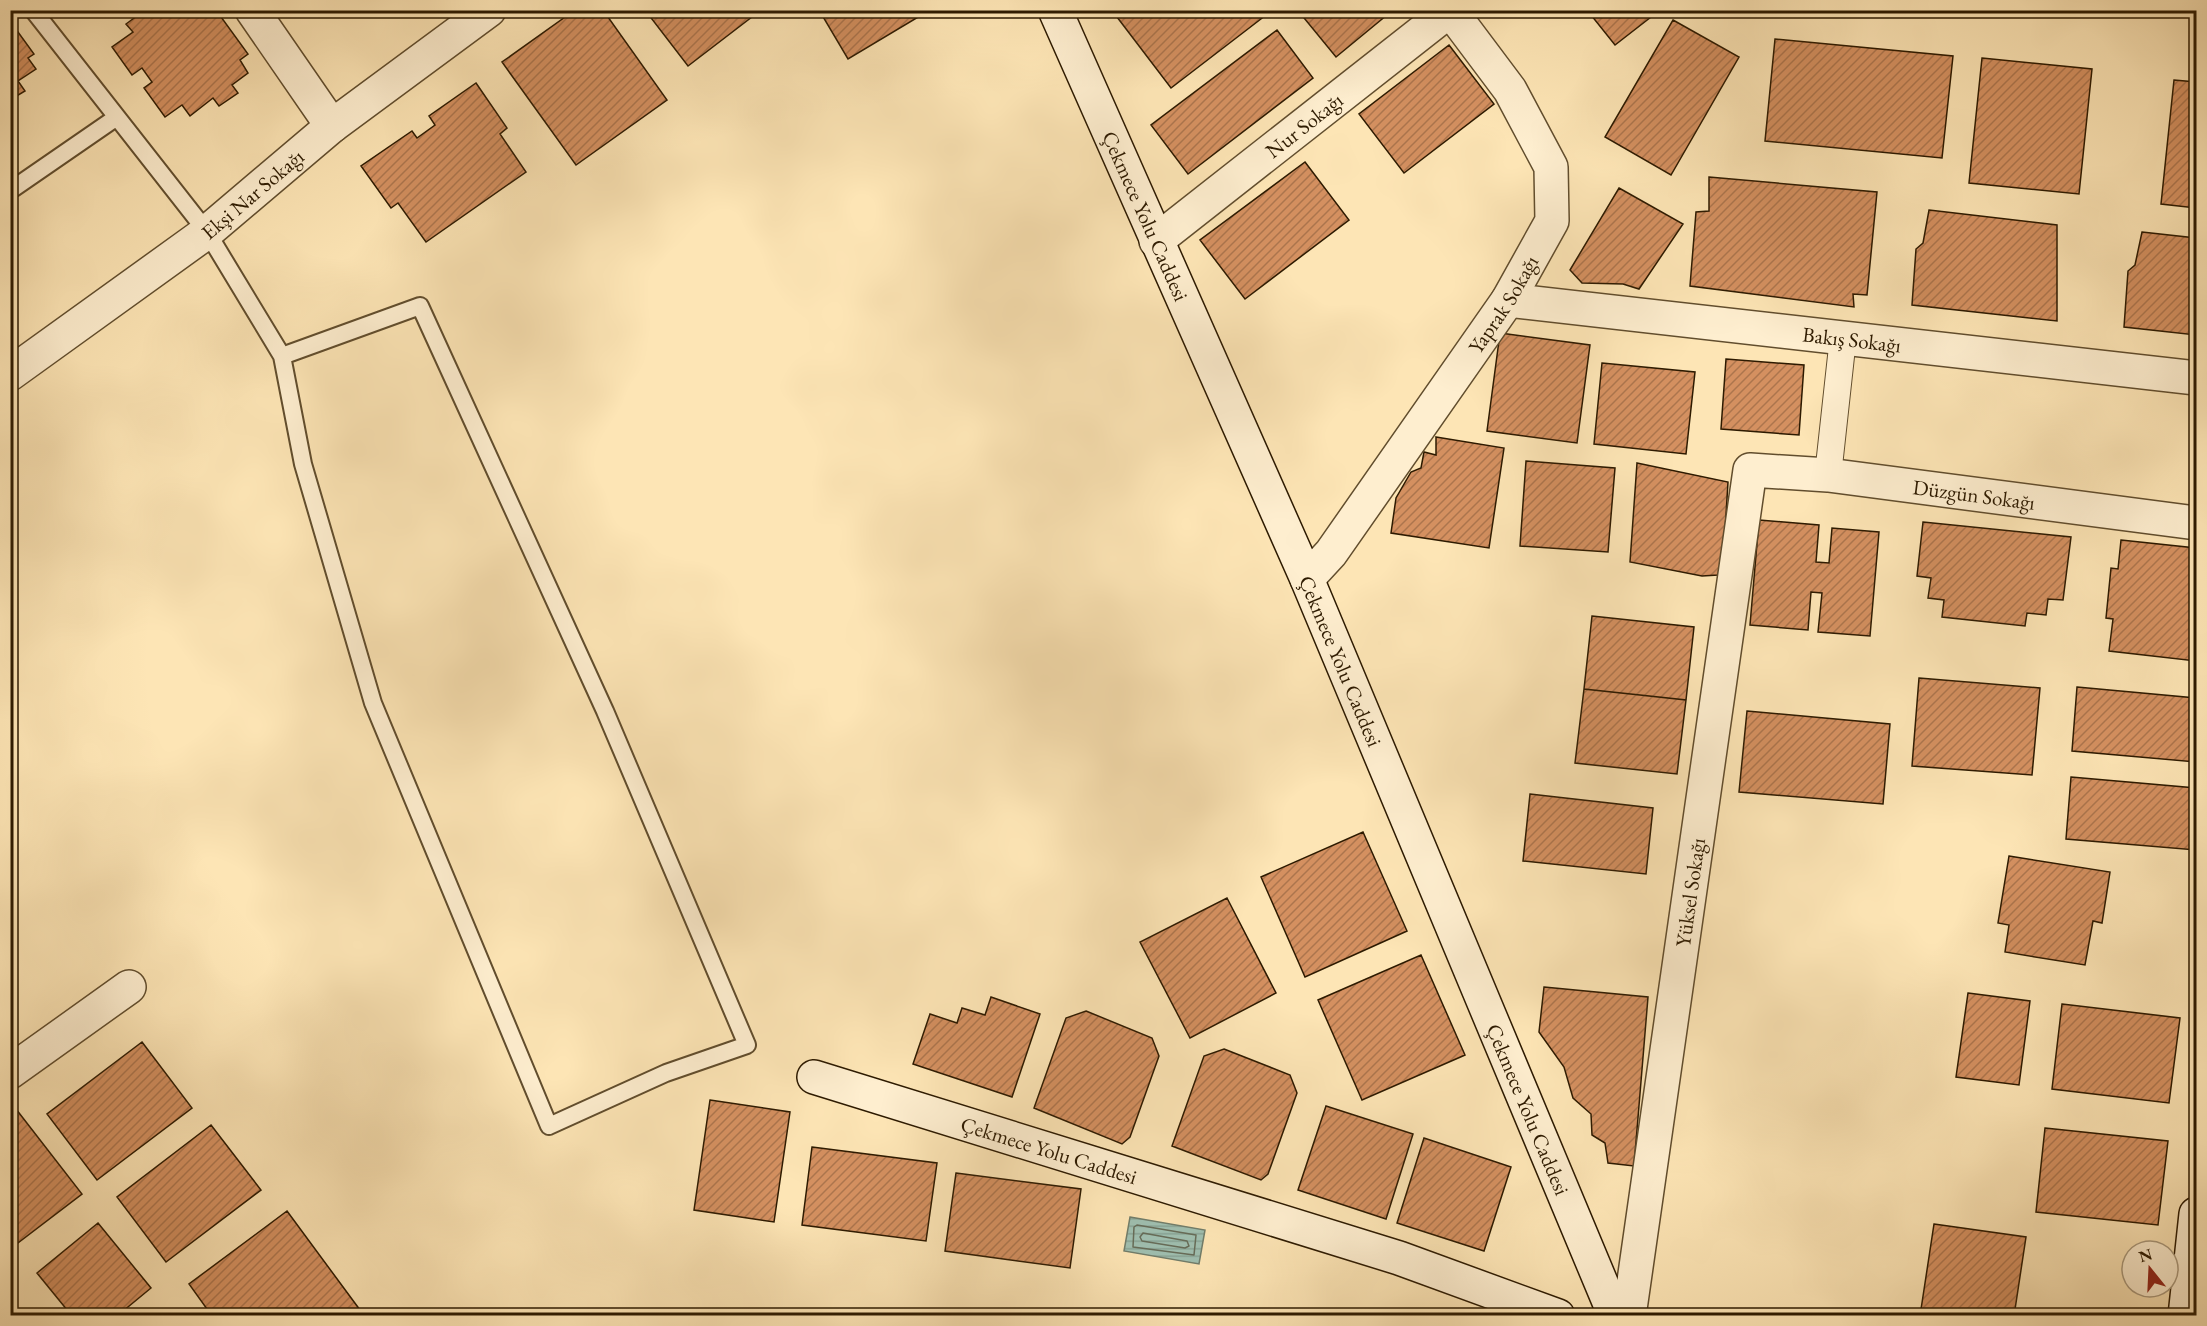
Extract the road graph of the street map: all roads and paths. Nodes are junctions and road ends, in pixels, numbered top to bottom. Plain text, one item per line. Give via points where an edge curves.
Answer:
1 (33, 10) edge
2 (252, 10) edge
3 (489, 10) edge
4 (1054, 10) edge
5 (1450, 11) edge
6 (117, 117) junction
7 (332, 126) junction
8 (14, 188) dead end
9 (207, 232) junction
10 (1156, 241) junction
11 (1508, 300) junction
12 (1843, 338) junction
13 (282, 356) junction
14 (10, 374) edge
15 (2196, 378) edge
16 (1750, 470) joint
17 (1828, 475) junction
18 (2196, 524) edge
19 (1307, 579) junction
20 (129, 987) dead end
21 (10, 1072) edge
22 (813, 1077) dead end
23 (2196, 1214) edge
24 (1558, 1316) edge
25 (1615, 1316) edge
26 (1629, 1316) edge
27 (2185, 1316) edge

1 - 6 lane
2 - 7 street
3 - 7 street, Ekşi Nar Sokağı
4 - 10 street, Çekmece Yolu Caddesi
5 - 10 street, Nur Sokağı
5 - 11 street, Yaprak Sokağı via 1510,90 1551,167 1552,222
6 - 8 lane
6 - 9 lane
7 - 9 street, Ekşi Nar Sokağı
9 - 13 lane
9 - 14 street, Ekşi Nar Sokağı
10 - 19 street, Çekmece Yolu Caddesi
11 - 12 street, Bakış Sokağı
11 - 19 street, Yaprak Sokağı via 1331,553
12 - 15 street, Bakış Sokağı
12 - 17 street
13 - 13 lane via 303,464 373,703 549,1126 666,1072 747,1046 605,711 420,306
16 - 17 street, Düzgün Sokağı
16 - 26 street, Yüksel Sokağı
17 - 18 street, Düzgün Sokağı
19 - 25 street, Çekmece Yolu Caddesi
20 - 21 street
22 - 24 street, Çekmece Yolu Caddesi via 1400,1258
23 - 27 street

